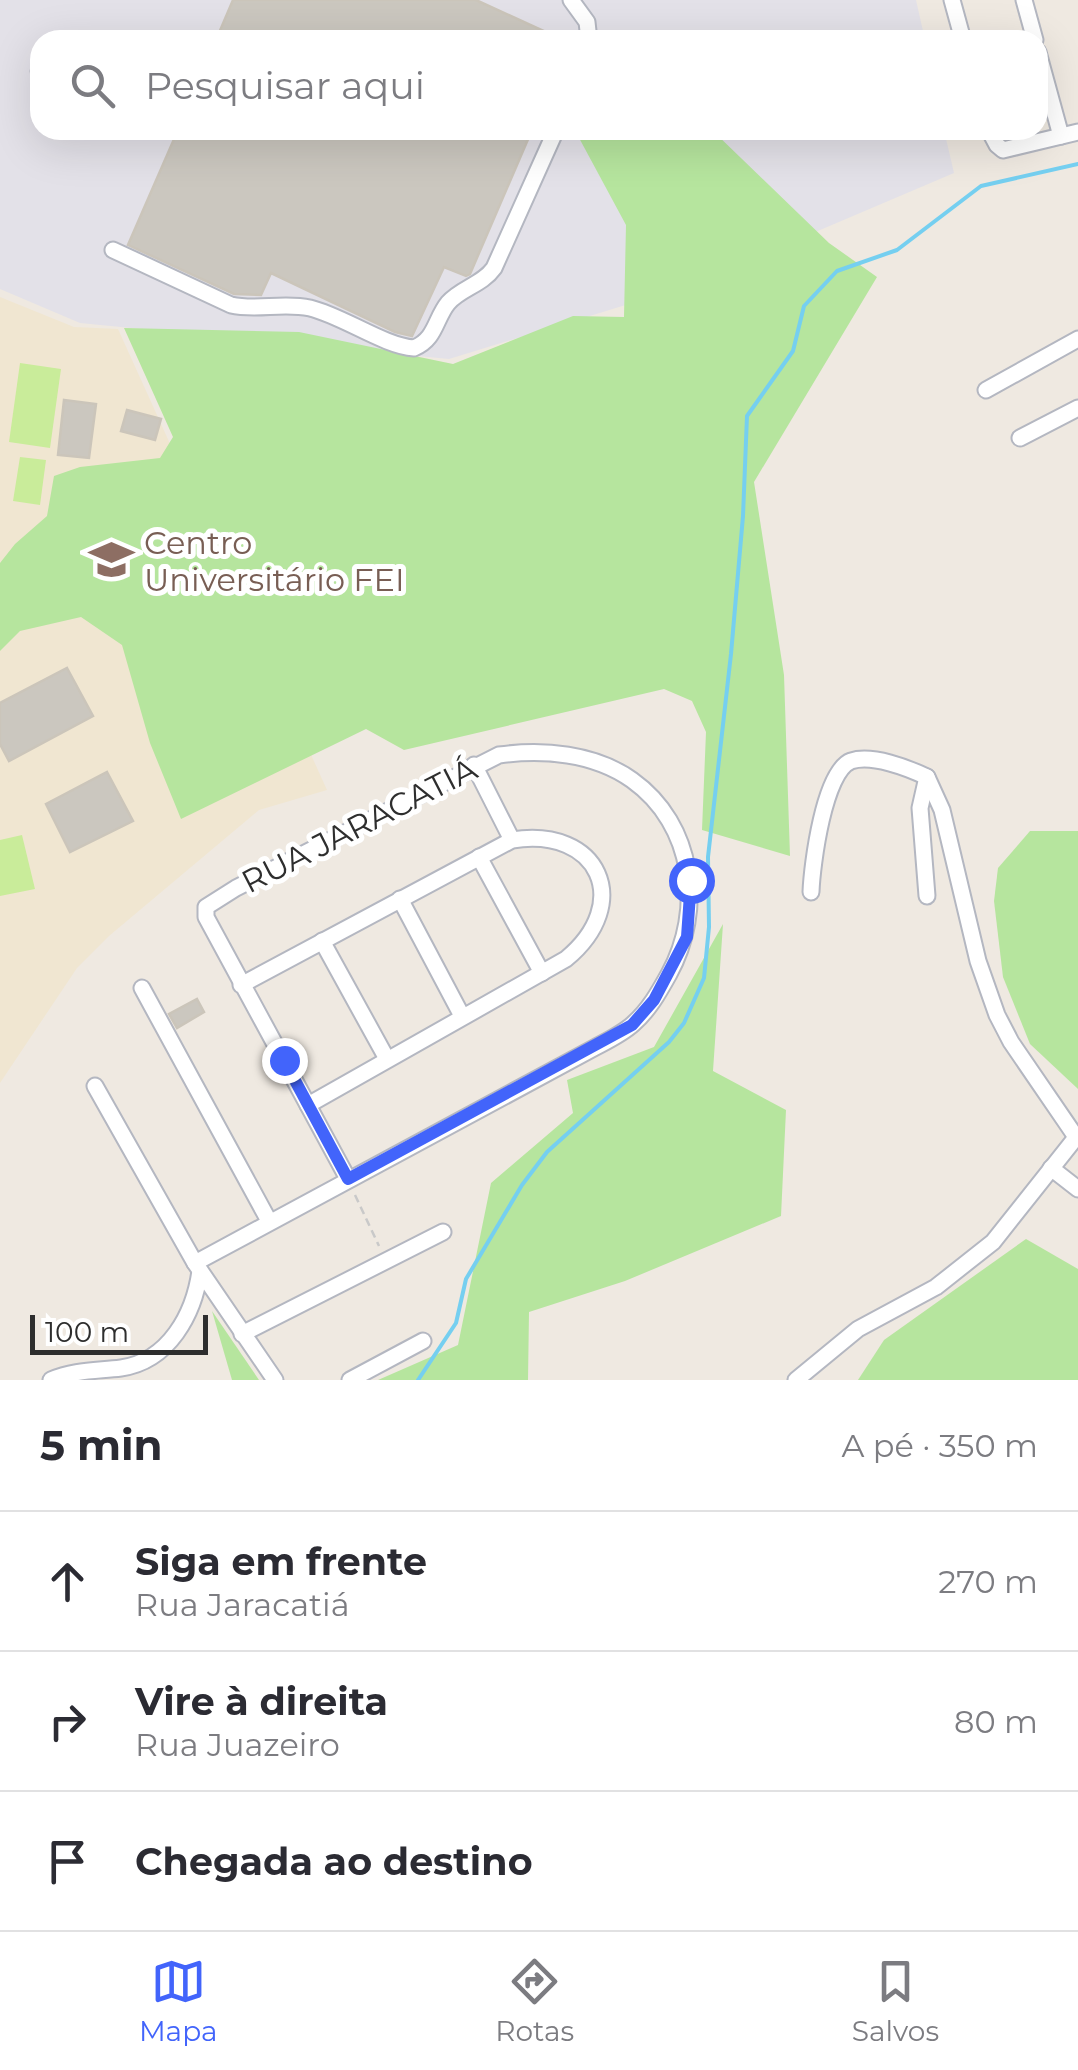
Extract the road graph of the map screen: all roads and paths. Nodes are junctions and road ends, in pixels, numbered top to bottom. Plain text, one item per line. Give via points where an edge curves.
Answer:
1 (571, 0) edge
2 (952, 0) edge
3 (1024, 0) edge
4 (588, 30) edge
5 (960, 30) edge
6 (1032, 30) edge
7 (1048, 78) edge
8 (1070, 134) edge
9 (552, 140) edge
10 (994, 140) edge
11 (1045, 140) edge
12 (113, 250) dead end
13 (1078, 338) edge
14 (986, 390) dead end
15 (1078, 408) edge
16 (1020, 438) dead end
17 (474, 765) junction
18 (927, 777) junction
19 (512, 840) junction
20 (479, 857) junction
21 (811, 892) dead end
22 (927, 896) dead end
23 (400, 899) junction
24 (322, 941) junction
25 (542, 972) junction
26 (242, 984) junction
27 (142, 988) dead end
28 (462, 1016) junction
29 (386, 1059) junction
30 (95, 1086) dead end
31 (308, 1104) junction
32 (1077, 1136) edge
33 (1051, 1168) junction
34 (348, 1179) junction
35 (1078, 1188) edge
36 (269, 1221) junction
37 (443, 1232) dead end
38 (386, 1262) junction
39 (198, 1267) junction
40 (242, 1334) junction
41 (422, 1341) dead end
42 (51, 1380) edge
43 (275, 1380) edge
44 (350, 1380) edge
45 (796, 1380) edge

1 - 4 street
2 - 5 street
3 - 6 street
7 - 8 street
9 - 12 street via 494,268 451,300 428,341 414,348 314,309 230,305
10 - 11 street via 1004,150
13 - 14 street
15 - 16 street
17 - 19 street
17 - 26 street, RUA JARACATIÁ via 236,888 206,912
17 - 34 street, RUA JARACATIÁ via 498,755 551,754 601,764 631,780 652,797 684,854 691,880 687,937 654,1000 632,1025
18 - 21 street via 867,760 842,767 825,810
18 - 22 street via 920,808
18 - 32 street via 942,810 996,1015
19 - 20 street
19 - 25 street via 540,836 564,842 594,868 602,888 588,938
20 - 23 street
20 - 25 street
23 - 24 street
23 - 28 street
24 - 26 street
24 - 29 street
25 - 28 street
26 - 31 street
27 - 36 street
28 - 29 street
29 - 31 street
30 - 39 street
31 - 34 street
32 - 33 street
33 - 35 street
33 - 45 street via 993,1242 963,1268 858,1329
34 - 36 street, RUA JARACATIÁ
34 - 38 path
36 - 39 street, RUA JARACATIÁ
37 - 38 street
38 - 40 street
39 - 40 street
39 - 42 street via 197,1296 184,1323 148,1359
40 - 43 street
41 - 44 street

